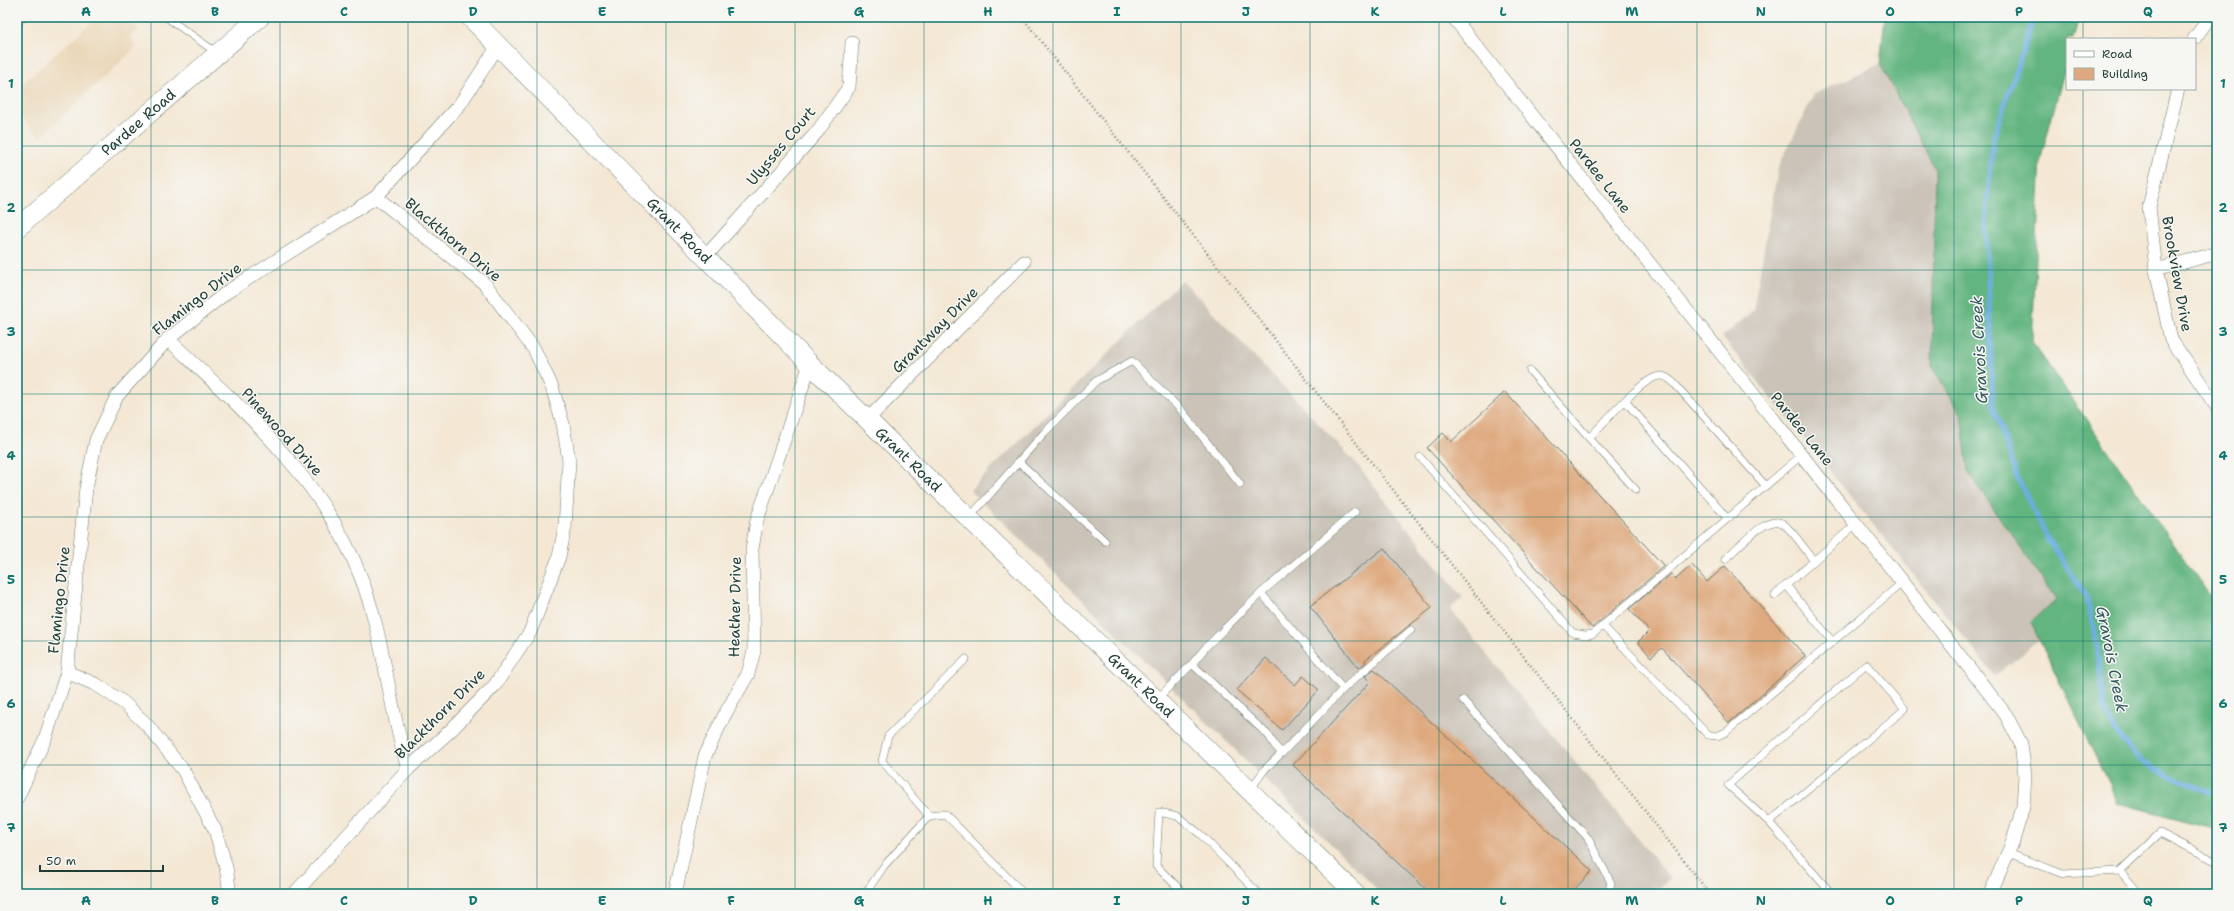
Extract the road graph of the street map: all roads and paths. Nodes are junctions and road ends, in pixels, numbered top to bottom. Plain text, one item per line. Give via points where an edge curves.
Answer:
1 (24, 17) edge
2 (166, 17) edge
3 (260, 17) edge
4 (470, 17) edge
5 (1022, 17) edge
6 (1453, 17) edge
7 (2210, 17) edge
8 (17, 23) edge
9 (2195, 38) edge
10 (852, 43) dead end
11 (498, 46) junction
12 (217, 53) junction
13 (2178, 90) edge
14 (376, 197) junction
15 (20, 220) edge
16 (2217, 253) edge
17 (706, 256) junction
18 (1024, 262) dead end
19 (2156, 270) junction
20 (168, 339) junction
21 (810, 364) junction
22 (1530, 371) dead end
23 (1626, 402) junction
24 (2217, 407) edge
25 (867, 420) junction
26 (1589, 438) junction
27 (1803, 454) junction
28 (1420, 457) dead end
29 (1018, 461) junction
30 (1240, 484) dead end
31 (1765, 485) junction
32 (1636, 490) dead end
33 (1355, 512) dead end
34 (1727, 518) junction
35 (969, 519) junction
36 (1857, 522) junction
37 (1104, 541) dead end
38 (1725, 559) dead end
39 (1814, 561) junction
40 (1903, 582) junction
41 (1786, 585) junction
42 (1261, 594) junction
43 (1775, 595) dead end
44 (1603, 626) junction
45 (1411, 630) dead end
46 (1832, 642) junction
47 (966, 659) dead end
48 (1192, 664) junction
49 (68, 672) junction
50 (1344, 689) junction
51 (1156, 700) junction
52 (1463, 700) dead end
53 (1282, 753) junction
54 (408, 769) junction
55 (1250, 790) junction
56 (17, 798) edge
57 (929, 816) junction
58 (1769, 822) junction
59 (2008, 853) junction
60 (2217, 862) edge
61 (2120, 871) junction
62 (230, 894) edge
63 (294, 894) edge
64 (675, 894) edge
65 (865, 894) edge
66 (1024, 894) edge
67 (1185, 894) edge
68 (1259, 894) edge
69 (1356, 894) edge
70 (1608, 894) edge
71 (1710, 894) edge
72 (1832, 894) edge
73 (1990, 894) edge
74 (2140, 894) edge

1 - 8 lane
2 - 12 lane
3 - 12 street, Pardee Road
4 - 11 street, Grant Road
5 - 71 path
6 - 27 street, Pardee Lane via 1624,234
7 - 9 street
10 - 17 street, Ulysses Court via 848,87 817,132
11 - 14 street, Flamingo Drive via 460,104
11 - 17 street, Grant Road
12 - 15 street, Pardee Road
13 - 19 street, Brookview Drive via 2149,207
14 - 20 street, Flamingo Drive via 227,292
14 - 54 street, Blackthorn Drive via 485,284 534,349 552,387 563,424 569,461 568,496 559,557 530,632 495,685
16 - 19 street
17 - 21 street, Grant Road
18 - 25 street, Grantway Drive
19 - 24 street, Brookview Drive via 2171,340
20 - 49 street, Flamingo Drive via 117,396 96,440 86,488
20 - 54 street, Pinewood Drive via 254,420 293,463 330,512 360,575 380,638 398,736
21 - 25 street, Grant Road
21 - 64 street, Heather Drive via 754,534 754,651 748,674 724,716 706,756
22 - 26 lane
23 - 26 lane
23 - 31 lane via 1656,376 1665,376
23 - 34 lane
25 - 35 street, Grant Road
26 - 32 lane
27 - 31 lane
27 - 36 street, Pardee Lane
28 - 44 lane via 1573,633 1593,634
29 - 30 lane via 1096,381 1132,361 1182,411
29 - 35 lane
29 - 37 lane
31 - 34 lane
33 - 42 lane
34 - 44 lane
35 - 51 street, Grant Road
36 - 39 lane
36 - 40 street, Pardee Lane
38 - 39 lane via 1766,523 1775,521 1783,524
39 - 41 lane
40 - 46 lane
40 - 59 street, Pardee Lane via 2006,715 2020,744 2025,775 2023,807
41 - 43 lane
41 - 46 lane
42 - 48 lane
42 - 50 lane
44 - 46 lane via 1708,735 1716,736 1726,732
45 - 50 lane
47 - 57 lane via 888,736 886,742 882,761
48 - 51 lane
48 - 53 lane via 1269,736
49 - 56 street, Flamingo Drive via 46,739
49 - 62 street via 97,685 124,703 147,725 183,770 215,830 226,867
50 - 53 lane
51 - 55 street, Grant Road
52 - 70 lane via 1588,838 1611,883
53 - 55 lane via 1265,769
54 - 63 street, Blackthorn Drive
55 - 69 street, Grant Road
57 - 65 lane via 884,866
57 - 66 lane via 944,814
58 - 58 lane via 1905,709 1866,664 1728,785
58 - 72 lane
59 - 61 lane via 2063,874
59 - 73 street, Pardee Lane
60 - 61 lane via 2160,833
61 - 74 lane
67 - 68 lane via 1156,866 1159,812 1177,816 1200,834

